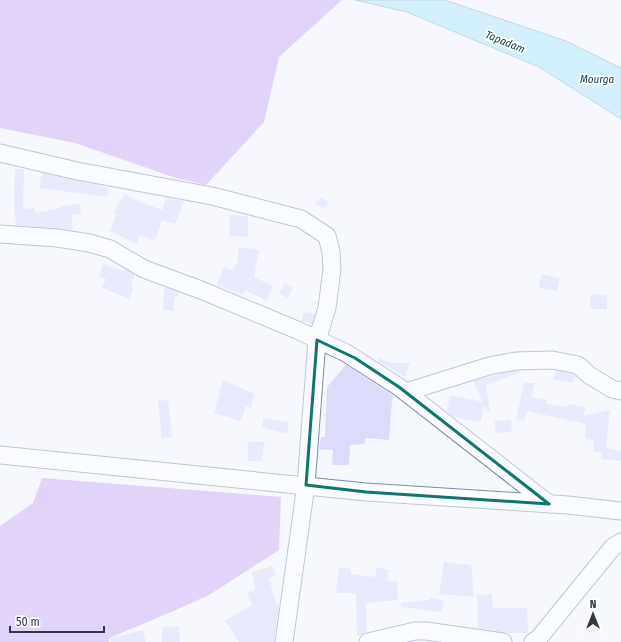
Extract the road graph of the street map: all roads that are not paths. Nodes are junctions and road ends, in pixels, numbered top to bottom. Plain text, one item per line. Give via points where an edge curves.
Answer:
1 (0, 153) edge
2 (0, 234) edge
3 (317, 340) junction
4 (621, 391) edge
5 (406, 392) junction
6 (0, 456) edge
7 (306, 485) junction
8 (549, 504) junction
9 (621, 511) edge
10 (621, 542) edge
11 (284, 642) edge
12 (368, 642) edge
13 (504, 642) edge
14 (533, 642) edge

1 - 3 street via 77,171 212,196 301,219 327,236 331,252 332,269 327,308
2 - 3 street via 57,238 110,249 144,269 208,293
3 - 5 street via 355,358
3 - 7 street
4 - 5 street via 595,379 578,365 552,360 516,360
5 - 8 street
6 - 7 street
7 - 8 street via 366,492
7 - 11 street
8 - 9 street
10 - 14 street via 613,547
12 - 13 street via 415,631 426,631

